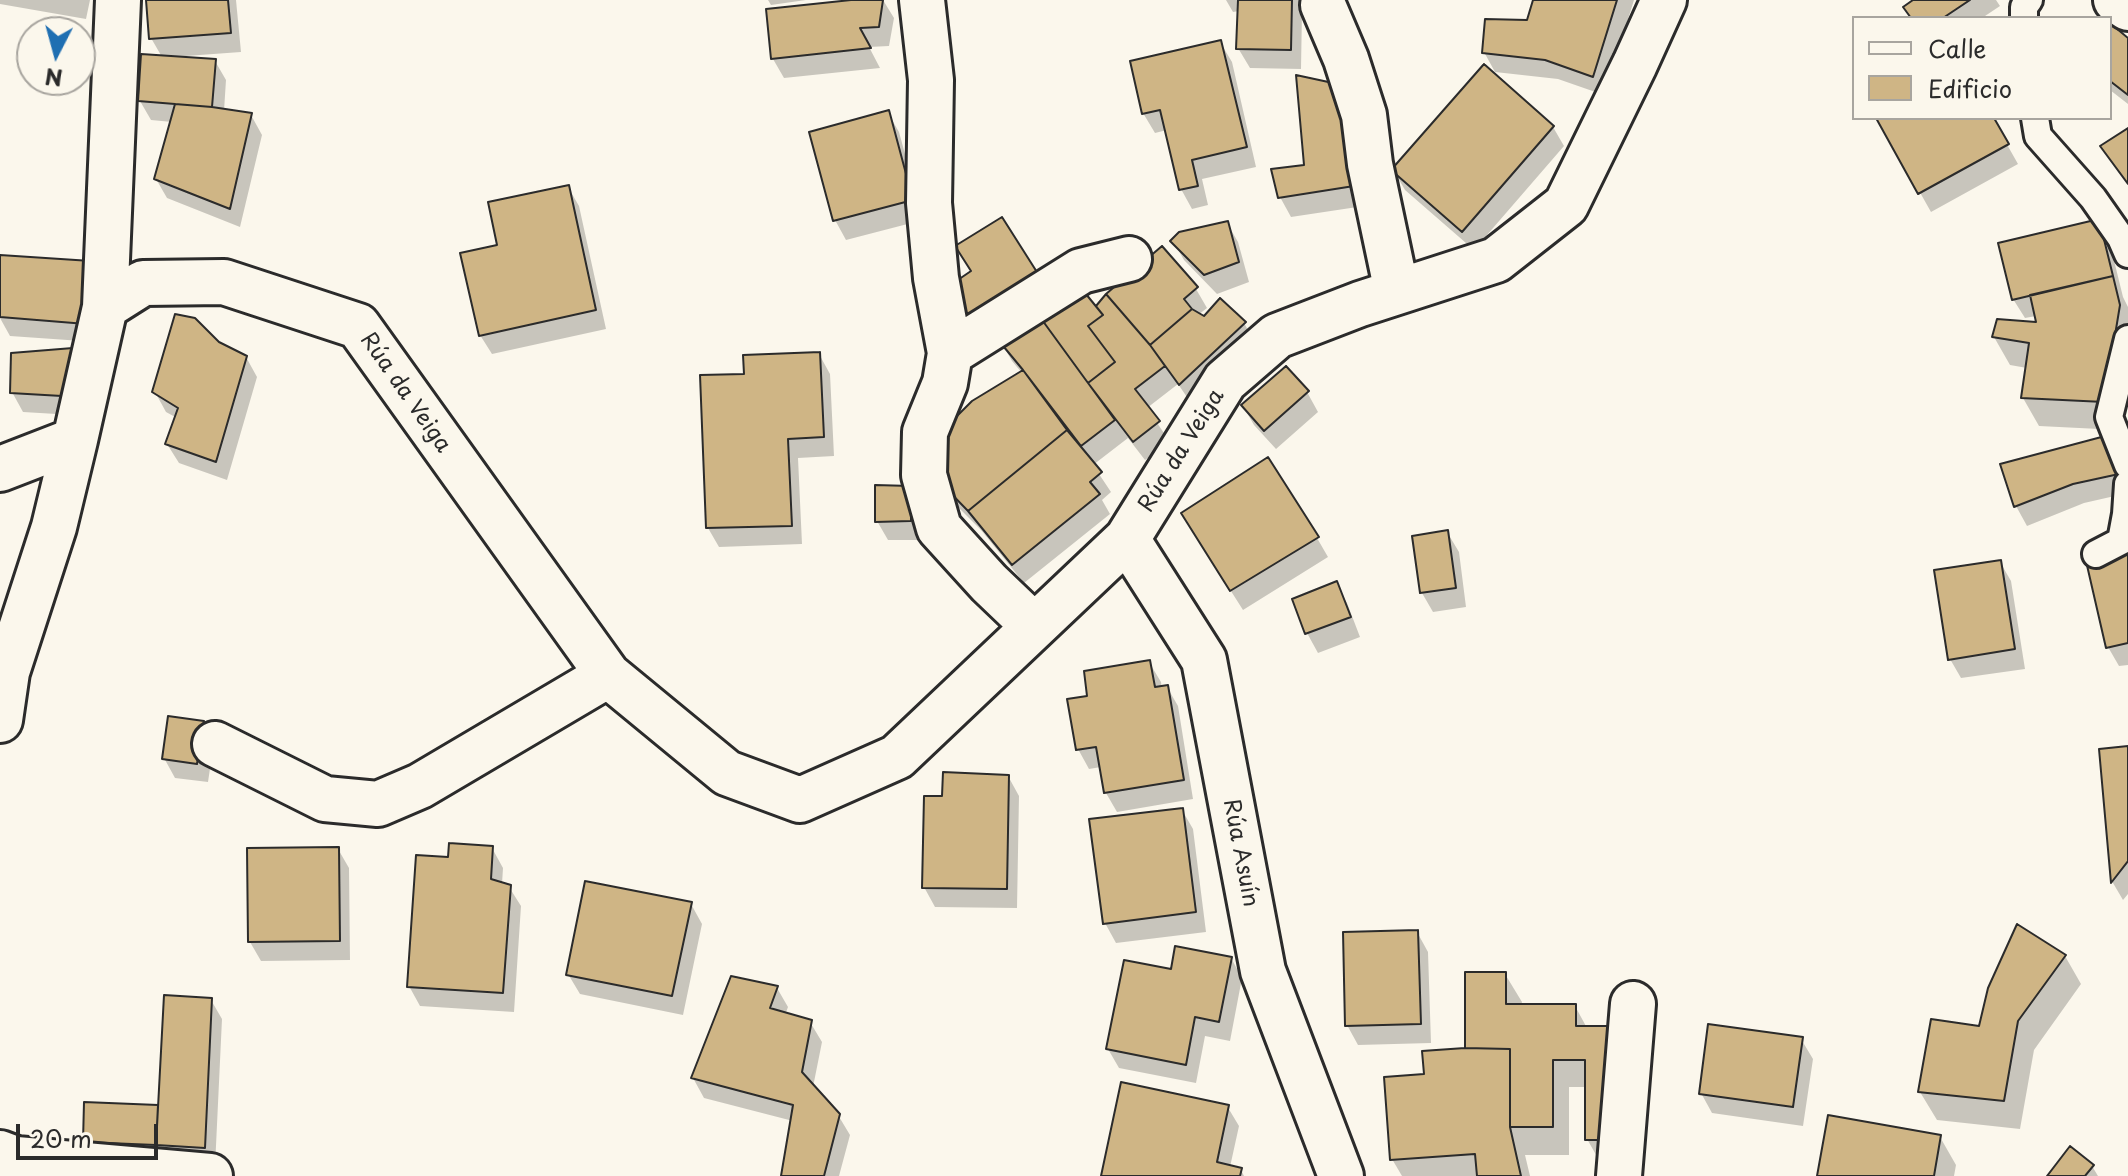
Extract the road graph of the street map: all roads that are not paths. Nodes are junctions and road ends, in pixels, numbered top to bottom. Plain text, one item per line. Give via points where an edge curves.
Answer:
1 (118, 0) edge
2 (922, 0) edge
3 (1664, 0) edge
4 (2116, 0) edge
5 (1323, 5) dead end
6 (2128, 8) edge
7 (2035, 120) edge
8 (2128, 254) edge
9 (1129, 259) dead end
10 (1397, 292) junction
11 (105, 307) junction
12 (2128, 339) edge
13 (950, 353) junction
14 (75, 440) junction
15 (2128, 465) edge
16 (0, 469) edge
17 (2128, 484) edge
18 (1127, 539) junction
19 (2096, 554) dead end
20 (1034, 626) junction
21 (608, 675) junction
22 (0, 720) edge
23 (215, 744) dead end
24 (1633, 1004) dead end
25 (0, 1153) edge
26 (210, 1176) edge
27 (1341, 1176) edge
28 (1619, 1176) edge

1 - 11 street
2 - 13 street via 931,80 929,203
3 - 10 street, Rúa da Veiga via 1566,205 1496,260
4 - 6 street
5 - 10 street via 1364,115
7 - 8 lane via 2038,136 2093,198
9 - 13 street via 1081,271
10 - 18 street, Rúa da Veiga via 1277,336 1225,381
11 - 14 street
11 - 21 street, Rúa da Veiga via 143,283 224,282 358,326
12 - 15 lane via 2109,417
13 - 20 street via 945,383 925,432 924,475 939,528
14 - 16 street
14 - 22 street via 54,527 7,672
17 - 19 lane via 2121,541
18 - 20 street, Rúa da Veiga
18 - 27 street, Rúa Asuín via 1204,660 1263,971
20 - 21 street, Rúa da Veiga via 897,757 800,800 727,773
21 - 23 street via 420,786 378,804 325,799
24 - 28 street
25 - 26 street via 16,1159

